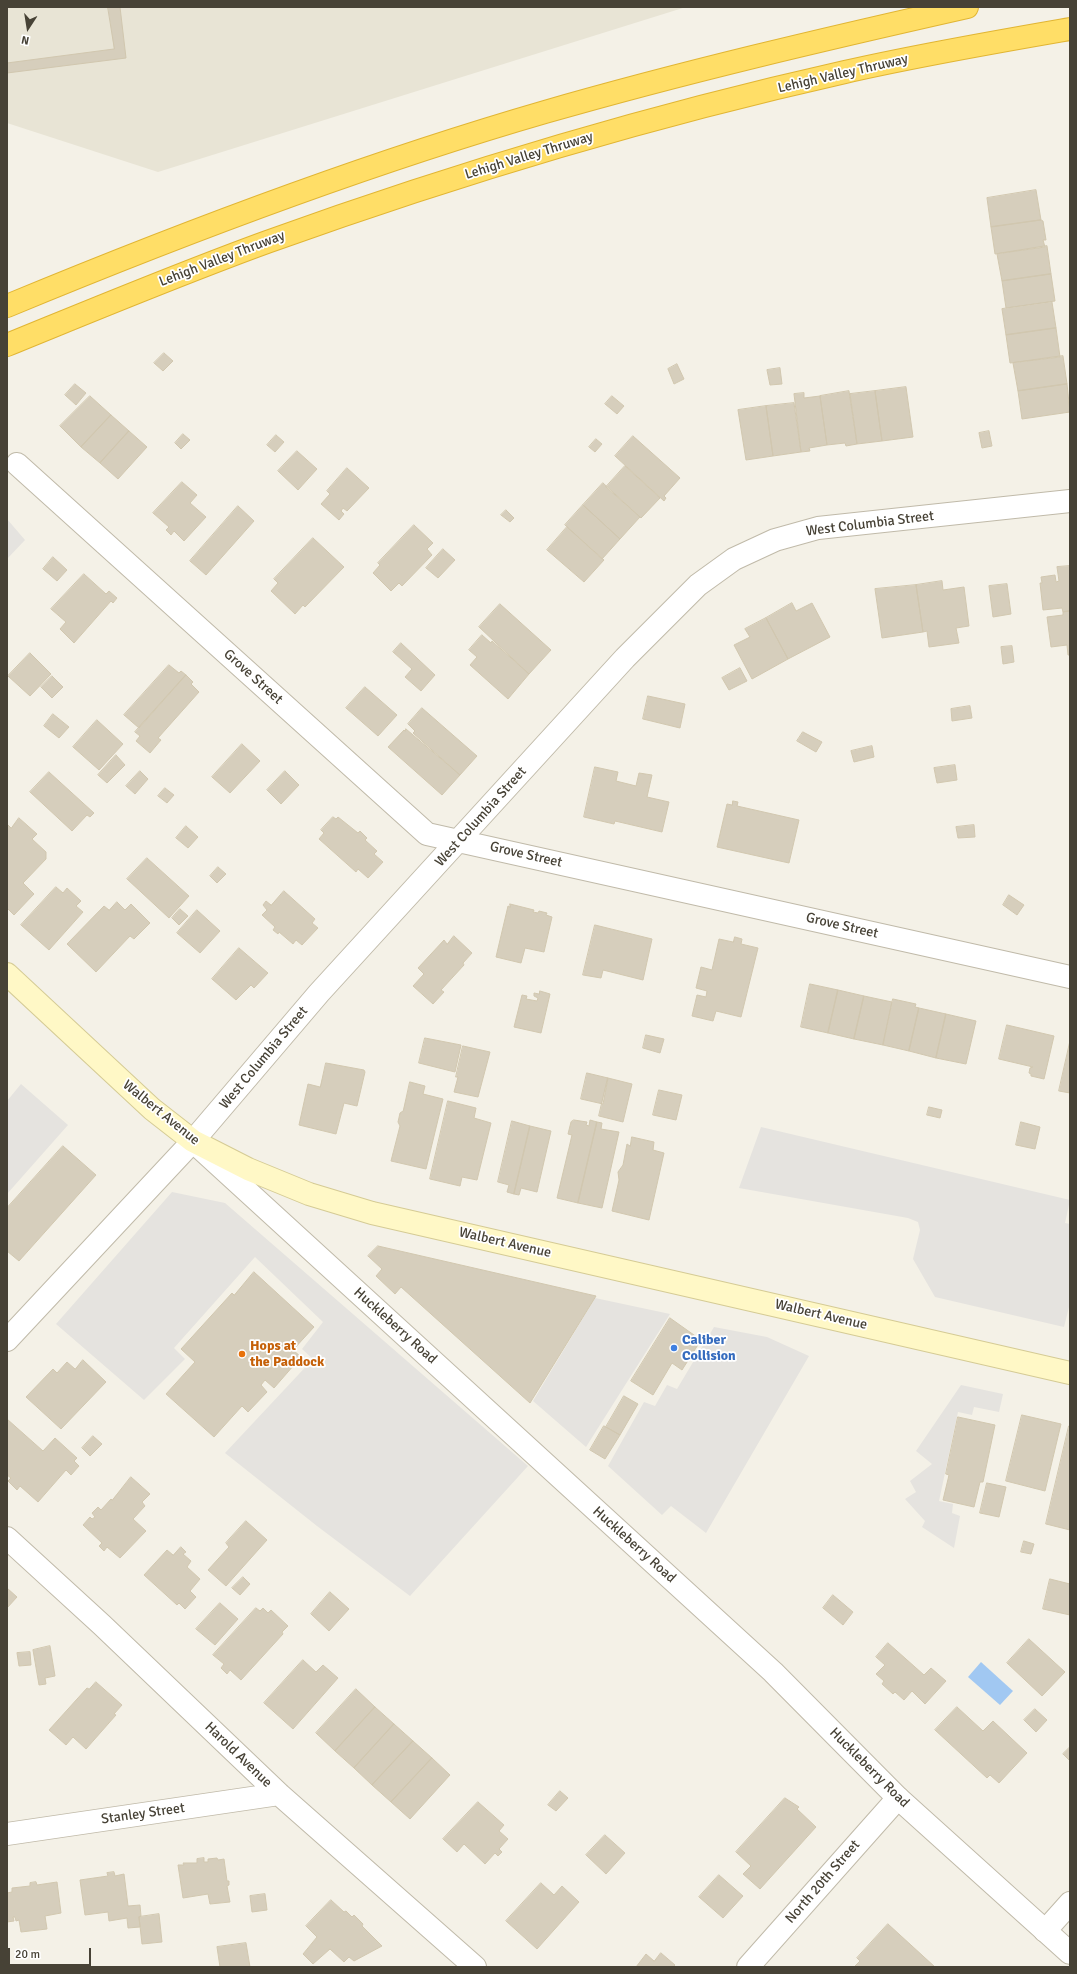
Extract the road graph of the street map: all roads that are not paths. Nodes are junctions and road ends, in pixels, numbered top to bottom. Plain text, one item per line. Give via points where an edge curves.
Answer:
1 (967, 7) edge
2 (1070, 30) edge
3 (7, 306) edge
4 (7, 345) edge
5 (17, 464) dead end
6 (1070, 501) edge
7 (460, 840) junction
8 (7, 974) edge
9 (1070, 977) edge
10 (193, 1141) junction
11 (7, 1340) edge
12 (1070, 1373) edge
13 (7, 1538) edge
14 (279, 1794) junction
15 (898, 1798) junction
16 (7, 1834) edge
17 (1070, 1903) edge
18 (1045, 1931) junction
19 (1070, 1953) edge
20 (475, 1967) edge
21 (748, 1967) edge

1 - 3 highway via 689,72 542,113 397,158 253,208 112,262
2 - 4 highway, Lehigh Valley Thruway via 846,71 699,107 553,148 408,193 266,242
5 - 7 street, Grove Street via 427,834
6 - 7 street, West Columbia Street via 818,528 775,540 734,559 698,585 625,658
7 - 9 street, Grove Street
7 - 10 street, West Columbia Street via 319,993
8 - 10 main road, Walbert Avenue via 152,1109
10 - 11 street, West Columbia Street
10 - 12 main road, Walbert Avenue via 288,1186 372,1213
10 - 15 street, Huckleberry Road via 772,1672
13 - 14 street, Harold Avenue
14 - 16 street, Stanley Street
14 - 20 street, Harold Avenue
15 - 18 street, Huckleberry Road
15 - 21 street, North 20th Street
17 - 18 street
18 - 19 street, Huckleberry Road

